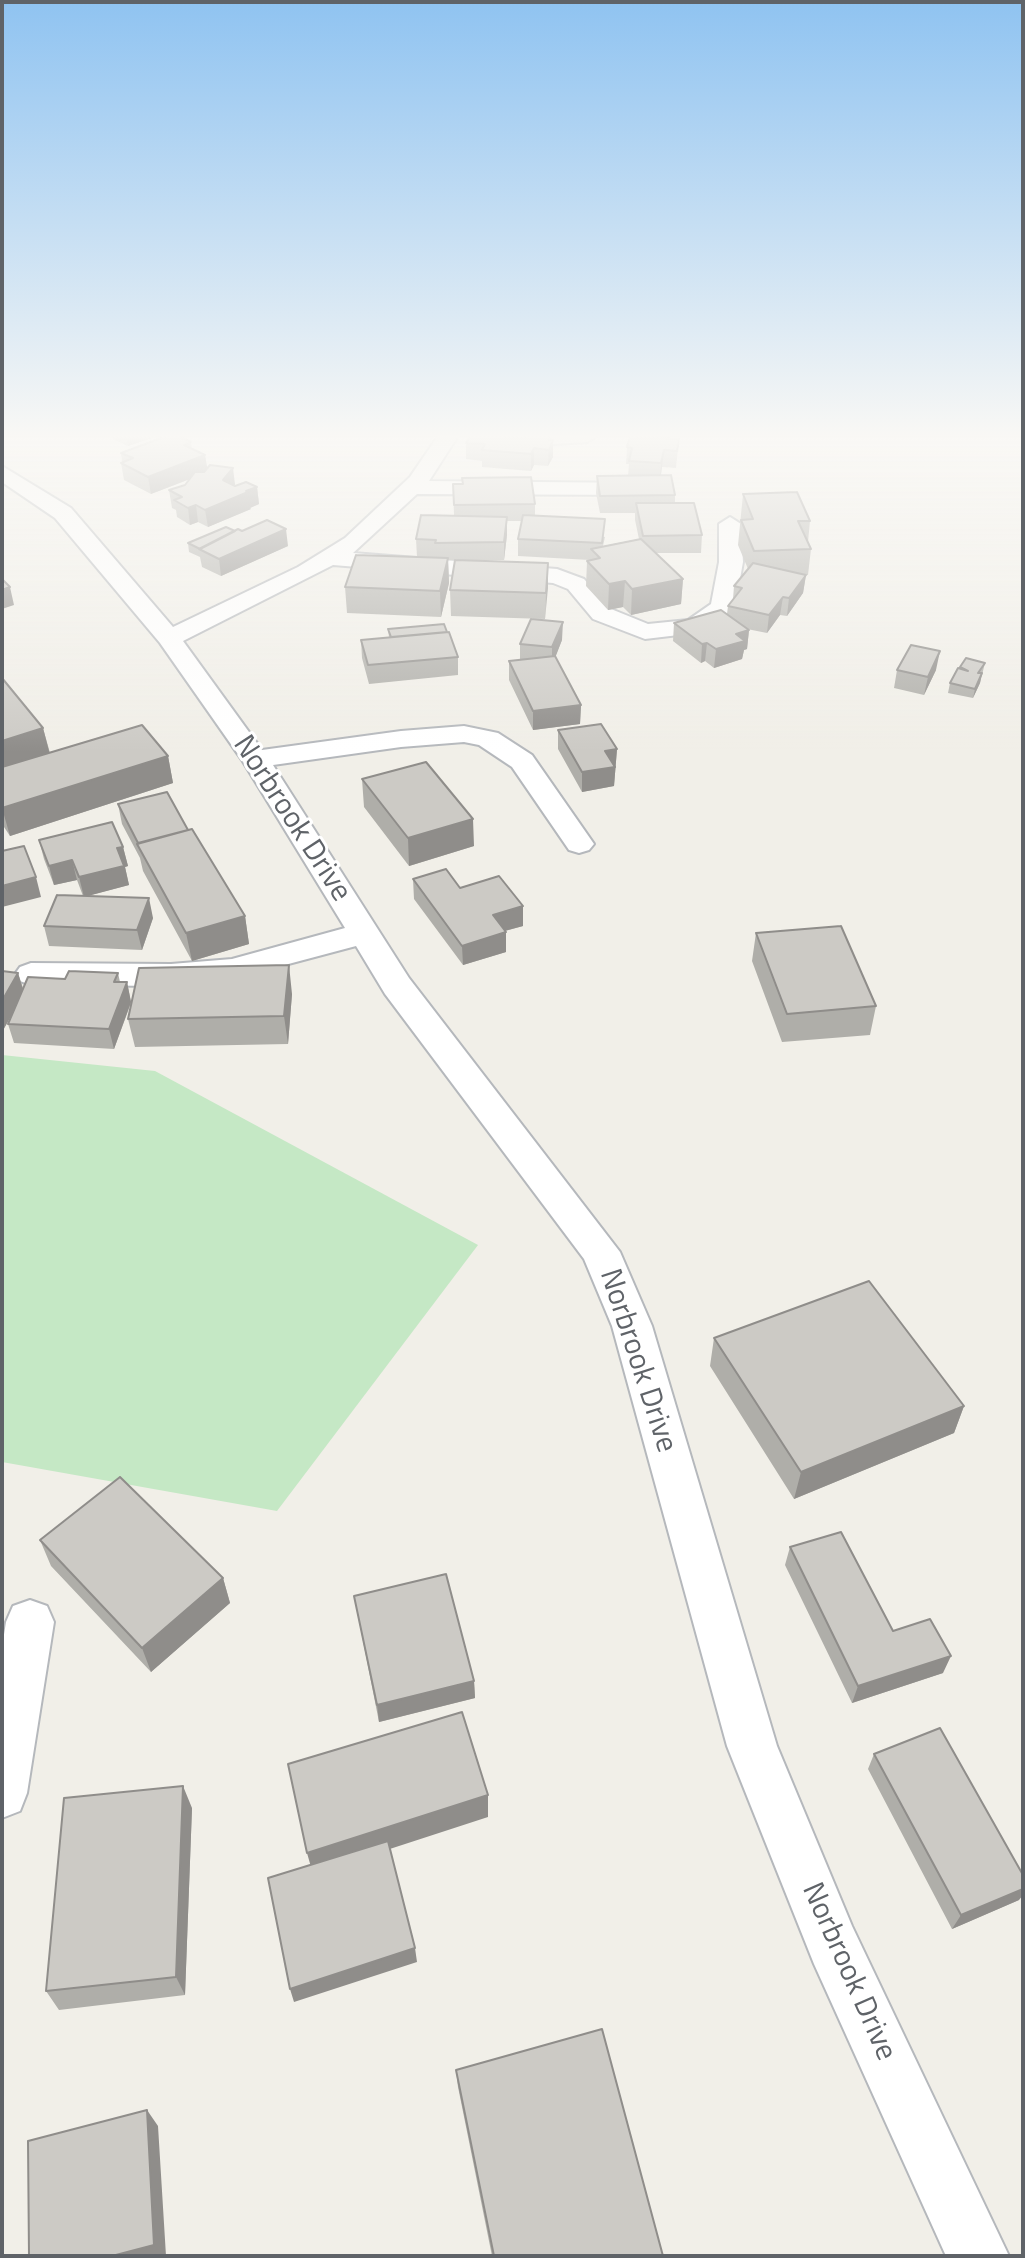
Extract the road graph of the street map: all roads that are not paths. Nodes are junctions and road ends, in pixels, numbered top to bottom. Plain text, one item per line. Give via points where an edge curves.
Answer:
1 (87, 541) edge
2 (355, 541) edge
3 (730, 541) edge
4 (328, 558) junction
5 (169, 638) junction
6 (255, 759) junction
7 (579, 844) dead end
8 (365, 933) junction
9 (31, 974) edge
10 (30, 1622) dead end
11 (2, 1793) edge
12 (978, 2256) edge

1 - 5 street, Norbrook Drive
2 - 4 street
3 - 4 street via 723,607 695,627 645,632 602,614 576,584 557,576
4 - 5 street
5 - 6 street, Norbrook Drive
6 - 7 street via 401,739 464,734 488,739 522,761
6 - 8 street, Norbrook Drive
8 - 9 street via 232,969 171,975
8 - 12 street, Norbrook Drive via 397,986 601,1252 632,1326 752,1746 833,1945
10 - 11 street

